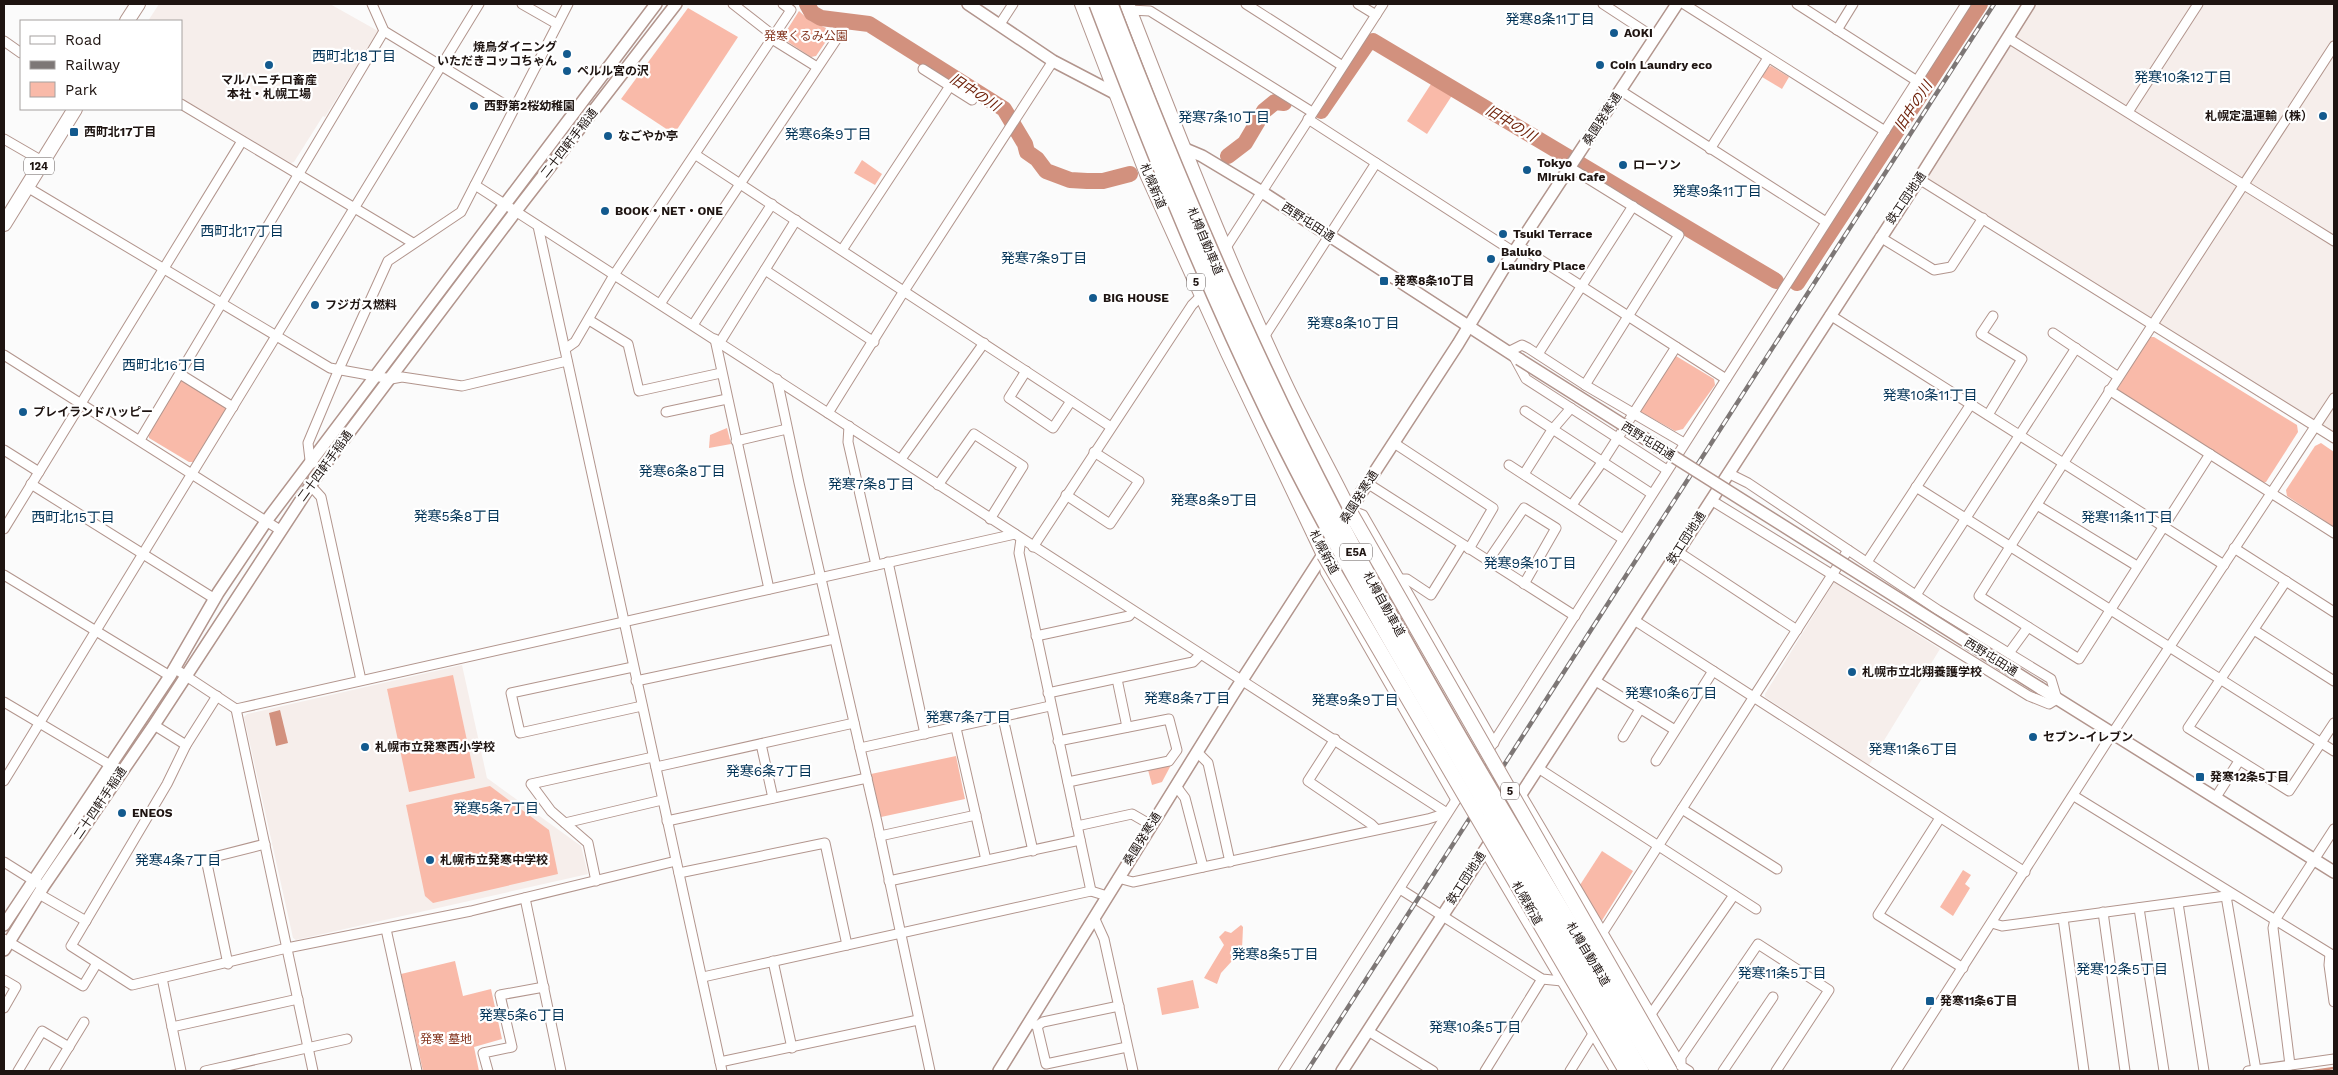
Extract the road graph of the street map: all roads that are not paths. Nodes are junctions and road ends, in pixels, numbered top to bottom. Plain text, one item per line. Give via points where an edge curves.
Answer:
1 (138, 4) edge
2 (372, 4) edge
3 (479, 4) edge
4 (522, 4) edge
5 (568, 4) edge
6 (656, 4) edge
7 (676, 4) edge
8 (733, 4) edge
9 (783, 4) edge
10 (968, 4) edge
11 (1013, 4) edge
12 (1082, 4) edge
13 (1097, 4) edge
14 (1110, 4) edge
15 (1246, 4) edge
16 (1358, 4) edge
17 (1383, 4) edge
18 (1603, 4) edge
19 (1677, 4) edge
20 (1684, 4) edge
21 (1797, 4) edge
22 (1853, 4) edge
23 (1966, 4) edge
24 (2029, 4) edge
25 (2198, 4) edge
26 (1129, 7) edge
27 (1376, 15) junction
28 (128, 20) edge
29 (557, 24) junction
30 (1000, 24) junction
31 (1837, 30) junction
32 (384, 31) junction
33 (840, 34) dead end
34 (773, 38) junction
35 (1655, 38) junction
36 (2008, 38) junction
37 (4, 41) edge
38 (2334, 46) edge
39 (20, 51) edge
40 (1768, 58) junction
41 (1054, 61) junction
42 (441, 65) junction
43 (1342, 66) junction
44 (817, 67) junction
45 (923, 69) dead end
46 (1917, 81) junction
47 (950, 86) junction
48 (1621, 91) junction
49 (1116, 93) junction
50 (972, 100) dead end
51 (182, 105) edge
52 (512, 109) junction
53 (74, 110) edge
54 (2128, 112) junction
55 (1310, 116) junction
56 (1885, 131) junction
57 (4, 138) edge
58 (242, 141) junction
59 (1183, 148) junction
60 (1710, 149) junction
61 (696, 155) junction
62 (42, 161) junction
63 (1376, 163) junction
64 (1574, 163) junction
65 (299, 175) junction
66 (1919, 179) junction
67 (740, 184) junction
68 (2244, 184) junction
69 (474, 185) junction
70 (27, 187) junction
71 (1262, 192) junction
72 (504, 204) junction
73 (772, 204) junction
74 (1633, 206) junction
75 (353, 207) junction
76 (516, 212) junction
77 (1983, 218) junction
78 (796, 220) junction
79 (1826, 222) junction
80 (4, 224) edge
81 (538, 226) junction
82 (1328, 236) junction
83 (1880, 237) junction
84 (2334, 241) edge
85 (413, 243) junction
86 (1225, 249) junction
87 (1517, 249) junction
88 (842, 250) junction
89 (163, 268) junction
90 (765, 270) junction
91 (614, 275) junction
92 (1581, 286) junction
93 (904, 291) junction
94 (1202, 295) junction
95 (222, 304) junction
96 (660, 304) junction
97 (1830, 315) junction
98 (1628, 316) junction
99 (1993, 316) dead end
100 (589, 320) junction
101 (693, 325) junction
102 (2154, 325) junction
103 (1469, 326) junction
104 (2053, 333) dead end
105 (277, 336) junction
106 (1264, 337) junction
107 (717, 341) junction
108 (874, 342) junction
109 (984, 343) junction
110 (1676, 347) junction
111 (2076, 348) junction
112 (565, 350) junction
113 (1538, 354) junction
114 (4, 355) edge
115 (1514, 356) junction
116 (567, 361) junction
117 (339, 370) junction
118 (1026, 371) junction
119 (721, 373) junction
120 (180, 374) junction
121 (374, 376) junction
122 (2118, 376) junction
123 (1726, 378) junction
124 (777, 379) junction
125 (390, 380) junction
126 (1585, 385) junction
127 (2109, 390) junction
128 (2334, 398) edge
129 (727, 399) junction
130 (1071, 401) junction
131 (81, 403) junction
132 (1971, 404) junction
133 (233, 407) junction
134 (1571, 408) junction
135 (1524, 411) dead end
136 (666, 412) dead end
137 (828, 413) junction
138 (1632, 413) junction
139 (1988, 415) junction
140 (849, 426) junction
141 (2316, 426) junction
142 (1111, 427) junction
143 (787, 428) junction
144 (1552, 430) junction
145 (2020, 435) junction
146 (1618, 438) junction
147 (2334, 438) edge
148 (140, 440) junction
149 (736, 440) junction
150 (1394, 443) junction
151 (1684, 443) junction
152 (4, 450) edge
153 (1094, 452) junction
154 (2210, 454) junction
155 (310, 460) junction
156 (901, 460) junction
157 (1603, 461) junction
158 (2064, 464) junction
159 (1508, 465) dead end
160 (320, 470) junction
161 (1667, 470) junction
162 (39, 472) junction
163 (192, 473) junction
164 (1728, 473) junction
165 (1524, 474) junction
166 (1367, 483) junction
167 (31, 484) junction
168 (310, 485) junction
169 (938, 485) junction
170 (1916, 487) junction
171 (2270, 493) junction
172 (1652, 494) junction
173 (1066, 495) junction
174 (1711, 500) junction
175 (1572, 505) junction
176 (2037, 505) junction
177 (1349, 510) junction
178 (990, 519) junction
179 (1966, 519) junction
180 (267, 520) junction
181 (2162, 526) junction
182 (4, 529) edge
183 (280, 530) junction
184 (2334, 533) edge
185 (1018, 537) junction
186 (1623, 539) junction
187 (2010, 546) junction
188 (1033, 547) junction
189 (1465, 547) junction
190 (2234, 548) junction
191 (1677, 550) junction
192 (1848, 550) junction
193 (144, 554) junction
194 (1324, 554) junction
195 (1488, 561) junction
196 (888, 562) junction
197 (1866, 562) junction
198 (876, 565) junction
199 (2224, 565) junction
200 (2137, 566) junction
201 (4, 575) edge
202 (1832, 575) junction
203 (820, 578) junction
204 (1400, 579) junction
205 (2286, 581) junction
206 (1524, 584) junction
207 (769, 589) junction
208 (1916, 595) junction
209 (215, 599) junction
210 (2110, 609) junction
211 (1133, 611) junction
212 (2334, 612) edge
213 (1574, 616) junction
214 (1634, 620) junction
215 (625, 621) junction
216 (2028, 627) junction
217 (1797, 630) junction
218 (2254, 630) junction
219 (96, 632) junction
220 (1036, 636) junction
221 (834, 639) junction
222 (2170, 648) junction
223 (2009, 653) junction
224 (1200, 655) junction
225 (633, 667) junction
226 (1713, 670) junction
227 (172, 672) junction
228 (186, 676) junction
229 (1117, 678) junction
230 (2221, 678) junction
231 (361, 680) junction
232 (1241, 680) junction
233 (1594, 680) junction
234 (636, 681) junction
235 (2334, 681) edge
236 (1048, 693) junction
237 (217, 696) junction
238 (1754, 697) junction
239 (2057, 699) junction
240 (4, 702) edge
241 (642, 706) junction
242 (1050, 706) junction
243 (236, 709) junction
244 (1640, 709) junction
245 (1003, 718) junction
246 (37, 723) junction
247 (854, 723) junction
248 (2334, 724) edge
249 (154, 725) junction
250 (1127, 727) junction
251 (956, 728) junction
252 (1675, 730) junction
253 (925, 734) junction
254 (2112, 734) junction
255 (1623, 737) dead end
256 (1335, 739) junction
257 (1058, 741) junction
258 (1494, 743) junction
259 (2322, 743) junction
260 (761, 744) junction
261 (186, 745) junction
262 (860, 748) junction
263 (2334, 751) edge
264 (1197, 752) junction
265 (653, 758) junction
266 (1656, 761) dead end
267 (2239, 761) junction
268 (111, 766) junction
269 (656, 768) junction
270 (1538, 768) junction
271 (122, 772) junction
272 (867, 778) junction
273 (4, 780) edge
274 (1068, 782) junction
275 (1176, 786) junction
276 (1521, 794) junction
277 (2074, 796) junction
278 (2216, 797) junction
279 (773, 798) junction
280 (662, 800) junction
281 (1456, 800) junction
282 (1682, 809) junction
283 (1447, 813) junction
284 (976, 814) junction
285 (1940, 818) junction
286 (667, 822) junction
287 (565, 823) junction
288 (1151, 825) junction
289 (1077, 826) junction
290 (1376, 829) junction
291 (2334, 829) edge
292 (880, 836) junction
293 (1080, 840) junction
294 (265, 844) junction
295 (1658, 846) junction
296 (1484, 850) junction
297 (1033, 851) junction
298 (986, 860) junction
299 (2314, 860) junction
300 (676, 861) junction
301 (4, 862) edge
302 (1230, 862) junction
303 (1203, 867) junction
304 (1777, 869) dead end
305 (2025, 872) junction
306 (2334, 872) edge
307 (678, 874) junction
308 (1118, 878) junction
309 (596, 881) junction
310 (889, 881) junction
311 (39, 887) junction
312 (1400, 889) junction
313 (1091, 891) junction
314 (1734, 895) junction
315 (1107, 896) junction
316 (2230, 896) junction
317 (525, 898) junction
318 (2178, 902) junction
319 (2139, 908) junction
320 (1756, 909) dead end
321 (2104, 912) junction
322 (1442, 916) junction
323 (1094, 917) junction
324 (2063, 918) junction
325 (2275, 920) junction
326 (86, 921) junction
327 (1992, 924) junction
328 (4, 925) edge
329 (386, 929) junction
330 (1603, 932) junction
331 (900, 933) junction
332 (5, 944) edge
333 (847, 945) junction
334 (287, 948) junction
335 (2332, 955) edge
336 (773, 961) junction
337 (97, 963) junction
338 (228, 964) junction
339 (1963, 968) junction
340 (703, 977) junction
341 (162, 978) junction
342 (1542, 979) junction
343 (4, 980) edge
344 (1562, 980) junction
345 (544, 986) junction
346 (1773, 997) dead end
347 (298, 999) junction
348 (2334, 1002) edge
349 (1118, 1006) junction
350 (4, 1008) edge
351 (1651, 1014) junction
352 (918, 1020) junction
353 (84, 1022) dead end
354 (1033, 1024) junction
355 (172, 1027) junction
356 (1368, 1031) junction
357 (1593, 1034) junction
358 (348, 1039) dead end
359 (69, 1047) junction
360 (1127, 1047) junction
361 (307, 1048) junction
362 (792, 1048) junction
363 (2334, 1059) edge
364 (720, 1062) junction
365 (2290, 1065) junction
366 (1678, 1069) edge
367 (2280, 1070) edge
368 (18, 1071) edge
369 (54, 1071) edge
370 (181, 1071) edge
371 (205, 1071) edge
372 (312, 1071) edge
373 (418, 1071) edge
374 (488, 1071) edge
375 (561, 1071) edge
376 (722, 1071) edge
377 (930, 1071) edge
378 (999, 1071) edge
379 (1133, 1071) edge
380 (1283, 1071) edge
381 (1342, 1071) edge
382 (1433, 1071) edge
383 (1485, 1071) edge
384 (1570, 1071) edge
385 (1615, 1071) edge
386 (1626, 1071) edge
387 (1641, 1071) edge
388 (1658, 1071) edge
389 (1689, 1071) edge
390 (1723, 1071) edge
391 (1776, 1071) edge
392 (1896, 1071) edge
393 (2084, 1071) edge
394 (2125, 1071) edge
395 (2164, 1071) edge
396 (2204, 1071) edge
397 (2252, 1071) edge

1 - 28 main road
2 - 32 street
3 - 42 street
4 - 29 street
5 - 29 street
6 - 72 street, 二十四軒手稲通
7 - 76 street, 二十四軒手稲通
8 - 34 street
9 - 34 street via 791,10
10 - 30 street, 西野屯田通
11 - 30 street
12 - 49 main road, 札幌新道 / 5
13 - 387 highway, 札樽自動車道 / E5A, bridge via 1194,250 1300,474 1387,635
14 - 388 highway, 札樽自動車道 / E5A, bridge via 1206,244 1337,518 1398,630
15 - 43 street
16 - 27 street
17 - 27 street
18 - 35 street
19 - 35 street, 桑園発寒通
20 - 40 street
21 - 31 street
22 - 31 street
23 - 46 street
24 - 36 street, 鉄工団地通
25 - 54 street
26 - 55 street via 1150,12
26 - 59 main road, 5
27 - 43 street
29 - 52 street
30 - 41 street, 西野屯田通
31 - 46 street
32 - 42 street
32 - 65 street
33 - 44 street
34 - 44 street
34 - 61 street
35 - 48 street, 桑園発寒通
36 - 54 street
36 - 66 street, 鉄工団地通
37 - 39 street
38 - 68 street
40 - 56 street
40 - 60 street
41 - 49 street, 西野屯田通
41 - 93 street
42 - 52 street
42 - 75 street
43 - 55 street
44 - 67 street
45 - 47 street
46 - 56 street
47 - 50 street
47 - 88 street
48 - 60 street
48 - 64 street, 桑園発寒通
49 - 59 street, 西野屯田通
49 - 94 main road, 札幌新道 / 5 via 1147,174
51 - 58 street
52 - 69 street
53 - 62 main road, 124
54 - 68 street
55 - 63 street
55 - 71 street
56 - 79 street
57 - 62 street
58 - 65 street
58 - 89 street
59 - 71 street, 西野屯田通
59 - 86 main road, 5
60 - 79 street
61 - 67 street
61 - 91 street
62 - 70 main road, 124
63 - 82 street
63 - 87 street
64 - 74 street
64 - 87 street, 桑園発寒通
65 - 75 street
65 - 95 street
66 - 77 street
66 - 83 street, 鉄工団地通
67 - 73 street
67 - 96 street
68 - 84 street
68 - 102 street
69 - 72 street
69 - 85 street via 461,212
70 - 80 main road, 124
70 - 89 street
71 - 82 street, 西野屯田通
71 - 86 street
72 - 76 street
72 - 121 street, 二十四軒手稲通
73 - 78 street
73 - 101 street
74 - 92 street
74 - 98 street via 1679,235
75 - 85 street
75 - 105 street
76 - 81 street
76 - 125 street, 二十四軒手稲通
77 - 83 street via 1950,267 1942,269 1934,270
77 - 102 street
78 - 88 street
78 - 90 street
79 - 123 street
81 - 91 street
81 - 112 street
82 - 103 street, 西野屯田通
82 - 106 street
83 - 97 street, 鉄工団地通
85 - 117 street via 388,261
86 - 106 main road, 5
87 - 92 street
87 - 103 street, 桑園発寒通
88 - 93 street
89 - 95 street
89 - 131 street
90 - 107 street
90 - 108 street
91 - 96 street
91 - 100 street
92 - 98 street
92 - 113 street
93 - 108 street
93 - 109 street
94 - 142 street via 1192,305
94 - 194 main road, 札幌新道 / 5
95 - 105 street
95 - 120 street
96 - 101 street
97 - 132 street
97 - 164 street, 鉄工団地通
98 - 110 street
98 - 126 street
99 - 139 street via 1981,334 2022,359
100 - 112 street via 575,342
100 - 119 street via 628,344 639,391
101 - 107 street
102 - 122 street
102 - 141 street
103 - 115 street, 西野屯田通
103 - 150 street, 桑園発寒通
104 - 111 street
105 - 117 street via 330,368
105 - 133 street
106 - 177 main road, 5
107 - 119 street
107 - 124 street
108 - 137 street
109 - 118 street
109 - 156 street
110 - 123 street
110 - 138 street
111 - 122 street
111 - 145 street
112 - 116 street
113 - 115 street via 1522,345
113 - 126 street
114 - 131 street
115 - 134 street via 1526,379
115 - 239 street, 西野屯田通, bridge
116 - 125 street via 462,386 402,377
116 - 215 street
117 - 121 street
117 - 155 street via 308,443
118 - 130 street
118 - 130 street via 1009,398 1053,428
119 - 129 street
120 - 133 street
120 - 148 street
121 - 125 street
121 - 155 street, 二十四軒手稲通
122 - 127 street
123 - 151 street
124 - 137 street
124 - 143 street
125 - 160 street, 二十四軒手稲通
126 - 138 street
127 - 154 street
127 - 158 street
128 - 141 street
129 - 136 street
129 - 149 street
130 - 142 street
131 - 148 street
131 - 162 street
132 - 139 street
132 - 170 street
133 - 163 street
134 - 144 street
134 - 146 street
135 - 144 street
137 - 140 street
138 - 146 street
138 - 151 street
139 - 145 street
140 - 156 street
140 - 198 street via 848,442
141 - 147 street
141 - 171 street
142 - 153 street
143 - 149 street
143 - 203 street
144 - 157 street
144 - 165 street
145 - 158 street
145 - 179 street
146 - 157 street
146 - 161 street
148 - 163 street
149 - 207 street
150 - 166 street, 桑園発寒通
150 - 189 street via 1493,508
151 - 161 street
152 - 162 street
153 - 173 street
153 - 173 street via 1139,482 1110,524
154 - 171 street
154 - 181 street
155 - 160 street
155 - 180 street, 二十四軒手稲通
156 - 169 street
157 - 172 street
157 - 175 street
158 - 176 street
158 - 181 street
159 - 165 street
160 - 168 street, 二十四軒手稲通
161 - 172 street
162 - 167 street
163 - 180 street
163 - 193 street
164 - 174 street, 鉄工団地通
164 - 192 street
165 - 175 street
166 - 177 street, 桑園発寒通
166 - 189 street
167 - 182 street
167 - 193 street
168 - 183 street, 二十四軒手稲通
168 - 231 street via 321,497
169 - 178 street
169 - 178 street via 974,434 1023,466
170 - 179 street
170 - 197 street
171 - 184 street
171 - 190 street
172 - 186 street
173 - 188 street
174 - 191 street, 鉄工団地通
174 - 202 street
175 - 186 street
176 - 187 street
176 - 200 street
177 - 194 street, 桑園発寒通
177 - 204 street via 1363,515
177 - 366 main road, 5, bridge
178 - 185 street
179 - 187 street
179 - 208 street
180 - 183 street
180 - 209 street, 二十四軒手稲通
181 - 199 street
181 - 200 street
183 - 228 street, 二十四軒手稲通
185 - 188 street
185 - 196 street
185 - 220 street
186 - 213 street
187 - 210 street
187 - 216 street via 1979,596
188 - 211 street
189 - 195 street
189 - 204 street via 1431,595 1407,579
190 - 199 street
190 - 205 street
191 - 214 street, 鉄工団地通
191 - 217 street
192 - 197 street
192 - 202 street
193 - 209 street
193 - 219 street
194 - 232 street, 桑園発寒通
194 - 281 street via 1324,572
194 - 386 main road, 札幌新道 / 5, bridge
195 - 206 street
195 - 206 street via 1524,508 1556,528
196 - 198 street
196 - 253 street
197 - 208 street
198 - 203 street
199 - 222 street
200 - 210 street
201 - 219 street
202 - 217 street
202 - 239 street via 2029,696 2049,704
203 - 207 street
203 - 221 street
204 - 258 street
205 - 212 street
205 - 218 street
206 - 213 street
207 - 215 street
208 - 223 street
209 - 227 street, 二十四軒手稲通
210 - 216 street via 2079,659
210 - 222 street
211 - 220 street via 1129,616
211 - 224 street
213 - 258 street
214 - 226 street
214 - 233 street, 鉄工団地通
215 - 225 street
215 - 231 street
216 - 223 street
217 - 238 street
218 - 230 street
218 - 235 street
219 - 227 street
219 - 246 street
220 - 236 street
221 - 234 street
221 - 247 street
222 - 230 street
222 - 254 street
223 - 239 street via 2052,680
224 - 229 street via 1193,662
224 - 232 street
225 - 234 street
225 - 241 street via 511,693 520,733
226 - 238 street
226 - 252 street
227 - 228 street
227 - 268 street, 二十四軒手稲通
228 - 237 street
228 - 249 street, 二十四軒手稲通
229 - 236 street
229 - 250 street
230 - 259 street
230 - 267 street via 2188,728
231 - 243 street
232 - 256 street
232 - 264 street, 桑園発寒通
233 - 244 street
233 - 270 street, 鉄工団地通
234 - 241 street
236 - 242 street
237 - 243 street
237 - 261 street
238 - 282 street
238 - 285 street
239 - 254 street, 西野屯田通
240 - 246 street
241 - 265 street
242 - 245 street
242 - 257 street
243 - 294 street
244 - 252 street
244 - 255 street
245 - 251 street
245 - 297 street
246 - 268 street
246 - 273 street
247 - 260 street
247 - 262 street
248 - 259 street
249 - 261 street
249 - 271 street, 二十四軒手稲通
250 - 257 street
250 - 274 street via 1169,719 1177,750 1169,761
251 - 253 street
251 - 284 street
252 - 266 street
253 - 262 street
254 - 277 street
254 - 278 street, 西野屯田通
256 - 283 street
256 - 290 street via 1308,781
257 - 274 street
258 - 281 street
259 - 263 street
259 - 267 street via 2288,791
260 - 269 street
260 - 279 street
261 - 326 street via 167,784
262 - 272 street
264 - 275 street, 桑園発寒通
264 - 302 street via 1208,763
265 - 269 street
265 - 287 street via 531,784 551,811
267 - 278 street
268 - 271 street
268 - 311 street, 二十四軒手稲通
269 - 280 street
270 - 276 street, 鉄工団地通
270 - 295 street
271 - 311 street, 二十四軒手稲通
272 - 279 street
272 - 292 street
274 - 289 street
275 - 288 street, 桑園発寒通
275 - 303 street via 1185,798
276 - 296 street, 鉄工団地通
276 - 330 street
277 - 305 street
277 - 316 street
278 - 299 street, 西野屯田通
279 - 286 street
280 - 286 street
280 - 287 street
281 - 283 street
282 - 295 street
282 - 304 street
283 - 290 street
283 - 312 street
284 - 292 street
284 - 298 street
285 - 305 street
285 - 339 street via 1878,915
286 - 300 street
287 - 309 street via 588,843
288 - 289 street via 1132,814
288 - 308 street, 桑園発寒通
289 - 293 street
290 - 302 street
291 - 299 street
292 - 310 street
293 - 297 street
293 - 313 street
294 - 334 street
294 - 338 street via 206,859
295 - 314 street
295 - 330 street
296 - 322 street, 鉄工団地通
296 - 344 street
297 - 298 street
298 - 310 street
299 - 306 street, 西野屯田通
299 - 325 street
300 - 307 street
300 - 309 street
301 - 311 street
302 - 303 street
303 - 308 street via 1133,882
305 - 327 street
307 - 333 street via 825,843
307 - 340 street
308 - 315 street, 桑園発寒通
309 - 317 street
310 - 331 street
311 - 326 street
311 - 328 street, 二十四軒手稲通
311 - 332 street, 二十四軒手稲通
312 - 322 street
312 - 380 street
313 - 315 street
313 - 331 street
314 - 320 street
314 - 351 street
315 - 323 street, 桑園発寒通
316 - 318 street
316 - 325 street
316 - 397 street
317 - 329 street
317 - 345 street
318 - 319 street
318 - 396 street
319 - 321 street
319 - 395 street
321 - 324 street
321 - 394 street
322 - 342 street
322 - 356 street, 鉄工団地通
323 - 349 street via 1104,939
323 - 354 street, 桑園発寒通
324 - 327 street via 2002,926
324 - 393 street
325 - 335 street
325 - 365 street via 2273,928
326 - 337 street via 71,946
327 - 339 street
329 - 334 street
329 - 373 street
330 - 351 street
331 - 333 street
331 - 352 street
332 - 337 street via 83,986
333 - 336 street
334 - 338 street
334 - 347 street
335 - 348 street via 2329,964
336 - 340 street
336 - 362 street
337 - 341 street via 132,984
338 - 341 street
339 - 392 street
340 - 364 street
341 - 355 street
342 - 344 street
342 - 383 street
343 - 350 street via 16,988
344 - 357 street
345 - 374 street via 500,996 512,1047 483,1053
345 - 375 street
346 - 390 street
347 - 355 street
347 - 361 street
349 - 354 street
349 - 360 street
351 - 366 street
352 - 362 street
352 - 377 street
353 - 359 street
354 - 360 street via 1046,1064
354 - 378 street, 桑園発寒通
355 - 370 street
356 - 381 street, 鉄工団地通
356 - 382 street
357 - 384 street
357 - 385 street
358 - 361 street
359 - 368 street via 42,1031
359 - 369 street
360 - 379 street
361 - 371 street
361 - 372 street
362 - 364 street
363 - 365 street
364 - 376 street
365 - 367 street
366 - 389 street
366 - 391 street via 1681,1057 1758,944 1829,990
367 - 397 street

